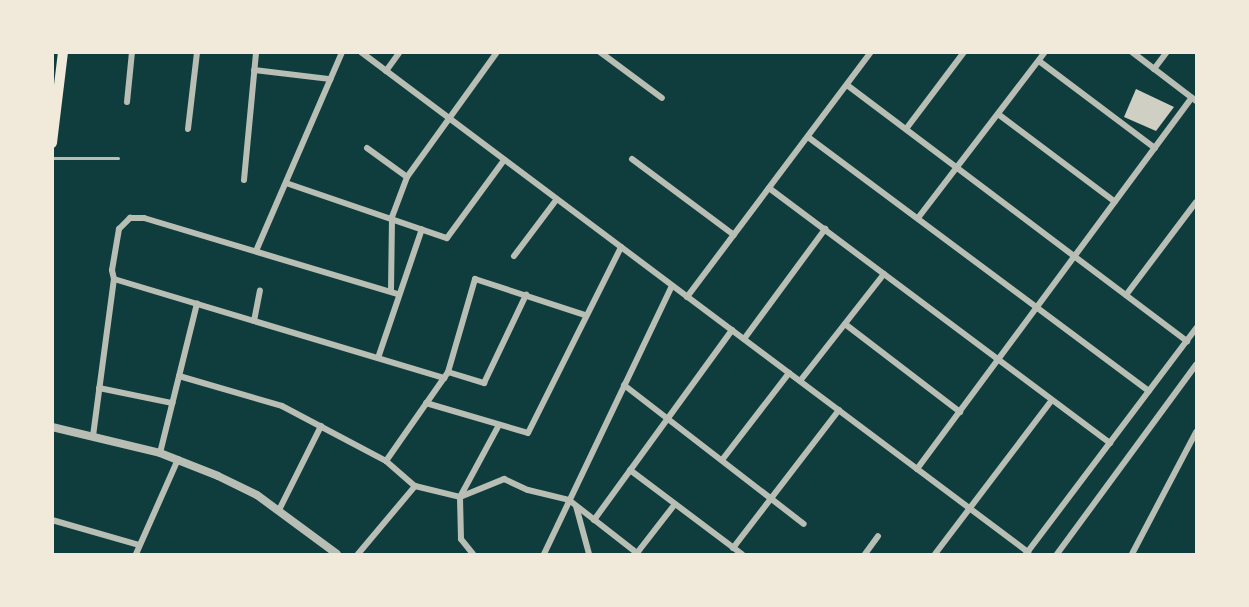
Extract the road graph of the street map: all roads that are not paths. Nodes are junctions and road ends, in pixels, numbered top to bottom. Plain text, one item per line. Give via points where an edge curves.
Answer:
1 (63, 52) edge
2 (132, 52) edge
3 (197, 52) edge
4 (256, 52) edge
5 (342, 52) edge
6 (361, 52) edge
7 (399, 52) edge
8 (497, 52) edge
9 (600, 52) edge
10 (861, 52) edge
11 (964, 52) edge
12 (1046, 52) edge
13 (1132, 52) edge
14 (1167, 52) edge
15 (869, 55) edge
16 (1039, 61) junction
17 (1154, 69) junction
18 (254, 70) junction
19 (386, 71) junction
20 (330, 79) junction
21 (847, 85) junction
22 (662, 98) dead end
23 (1194, 100) edge
24 (127, 102) dead end
25 (998, 114) junction
26 (449, 119) junction
27 (188, 129) dead end
28 (906, 129) junction
29 (808, 137) junction
30 (52, 142) edge
31 (367, 148) dead end
32 (1155, 148) junction
33 (52, 158) edge
34 (118, 158) dead end
35 (632, 159) dead end
36 (504, 160) junction
37 (957, 167) junction
38 (407, 177) junction
39 (244, 180) dead end
40 (285, 183) junction
41 (769, 188) junction
42 (557, 199) junction
43 (1115, 202) junction
44 (1197, 202) edge
45 (392, 217) junction
46 (918, 218) junction
47 (422, 229) junction
48 (825, 230) junction
49 (734, 235) junction
50 (621, 248) junction
51 (256, 251) junction
52 (513, 256) dead end
53 (1075, 256) junction
54 (884, 274) junction
55 (114, 279) junction
56 (672, 285) junction
57 (391, 290) junction
58 (260, 291) dead end
59 (398, 294) junction
60 (1126, 295) junction
61 (526, 296) junction
62 (687, 297) junction
63 (197, 304) junction
64 (1037, 307) junction
65 (585, 315) junction
66 (254, 321) junction
67 (845, 324) junction
68 (1197, 328) edge
69 (732, 330) junction
70 (744, 339) junction
71 (1187, 341) junction
72 (378, 358) junction
73 (998, 360) junction
74 (1197, 365) edge
75 (789, 373) junction
76 (446, 375) junction
77 (179, 376) junction
78 (800, 381) junction
79 (624, 385) junction
80 (99, 388) junction
81 (1149, 391) junction
82 (1052, 400) junction
83 (172, 403) junction
84 (426, 403) junction
85 (839, 410) junction
86 (960, 412) junction
87 (668, 418) junction
88 (499, 425) junction
89 (321, 426) junction
90 (52, 427) edge
91 (1197, 432) edge
92 (93, 436) junction
93 (1110, 443) junction
94 (160, 453) junction
95 (178, 459) junction
96 (722, 460) junction
97 (386, 461) junction
98 (917, 469) junction
99 (630, 471) junction
100 (415, 486) junction
101 (459, 497) junction
102 (772, 498) junction
103 (569, 500) junction
104 (675, 504) junction
105 (575, 505) junction
106 (969, 508) junction
107 (279, 510) junction
108 (52, 520) edge
109 (594, 520) junction
110 (804, 524) dead end
111 (878, 536) dead end
112 (139, 546) junction
113 (733, 548) junction
114 (1027, 553) edge
115 (638, 554) edge
116 (136, 555) edge
117 (338, 555) edge
118 (358, 555) edge
119 (472, 555) edge
120 (544, 555) edge
121 (589, 555) edge
122 (742, 555) edge
123 (865, 555) edge
124 (935, 555) edge
125 (1057, 555) edge
126 (1132, 555) edge

1 - 30 main road
2 - 24 street
3 - 27 street
4 - 18 street
5 - 20 street
6 - 19 street
7 - 19 street
8 - 26 street
9 - 22 street
10 - 15 street
11 - 28 street
12 - 16 street
13 - 17 street
14 - 17 street
15 - 21 street
16 - 25 street
16 - 32 street
17 - 23 street
18 - 20 street
18 - 39 street
19 - 26 street
20 - 40 street
21 - 28 street
21 - 29 street
23 - 32 street
25 - 37 street
25 - 43 street
26 - 36 street
26 - 38 street
28 - 37 street
29 - 41 street
29 - 46 street
31 - 38 street
32 - 43 street
33 - 34 lane
35 - 49 street
36 - 42 street
36 - 47 street via 447,238
37 - 46 street
37 - 53 street
38 - 45 street
40 - 45 street
40 - 51 street
41 - 48 street
41 - 49 street
42 - 50 street
42 - 52 street
43 - 53 street
44 - 60 street
45 - 47 street
45 - 57 street
46 - 64 street
47 - 59 street
48 - 54 street
48 - 70 street
49 - 62 street
50 - 56 street
50 - 65 street
51 - 55 street via 144,218 130,218 119,229
51 - 57 street
53 - 60 street
53 - 64 street
54 - 67 street
54 - 73 street
55 - 63 street
55 - 80 street
56 - 62 street
56 - 79 street
57 - 59 street
58 - 66 street
59 - 72 street
60 - 71 street
61 - 65 street
61 - 76 street via 484,383
61 - 76 street via 475,279
62 - 69 street
63 - 66 street
63 - 77 street
64 - 73 street
64 - 81 street
65 - 88 street via 528,433
66 - 72 street
67 - 78 street
67 - 86 street
68 - 71 street
69 - 70 street
69 - 87 street
70 - 75 street
71 - 81 street
72 - 76 street
73 - 82 street
73 - 86 street
74 - 125 street
75 - 78 street
75 - 96 street
76 - 84 street
77 - 83 street
77 - 89 street via 282,406
78 - 85 street
79 - 87 street
79 - 103 street
80 - 83 street
80 - 92 street
81 - 93 street
82 - 93 street
82 - 106 street
83 - 94 street
84 - 88 street
84 - 97 street
85 - 98 street
85 - 102 street
86 - 98 street
87 - 96 street
87 - 99 street
88 - 101 street
89 - 97 street
89 - 107 street
90 - 92 street
91 - 126 street
92 - 94 street
93 - 114 street
94 - 95 street
95 - 107 street via 247,490
95 - 112 street
96 - 102 street
97 - 100 street
98 - 106 street
99 - 104 street
99 - 109 street
100 - 101 street
100 - 118 street
101 - 103 street via 504,479
101 - 119 street via 461,539
102 - 110 street
102 - 113 street
103 - 105 street
103 - 120 street
104 - 113 street
104 - 115 street
105 - 109 street
105 - 121 street
106 - 114 street
106 - 124 street
107 - 117 street
108 - 112 street
109 - 115 street
111 - 123 street
112 - 116 street
113 - 122 street

